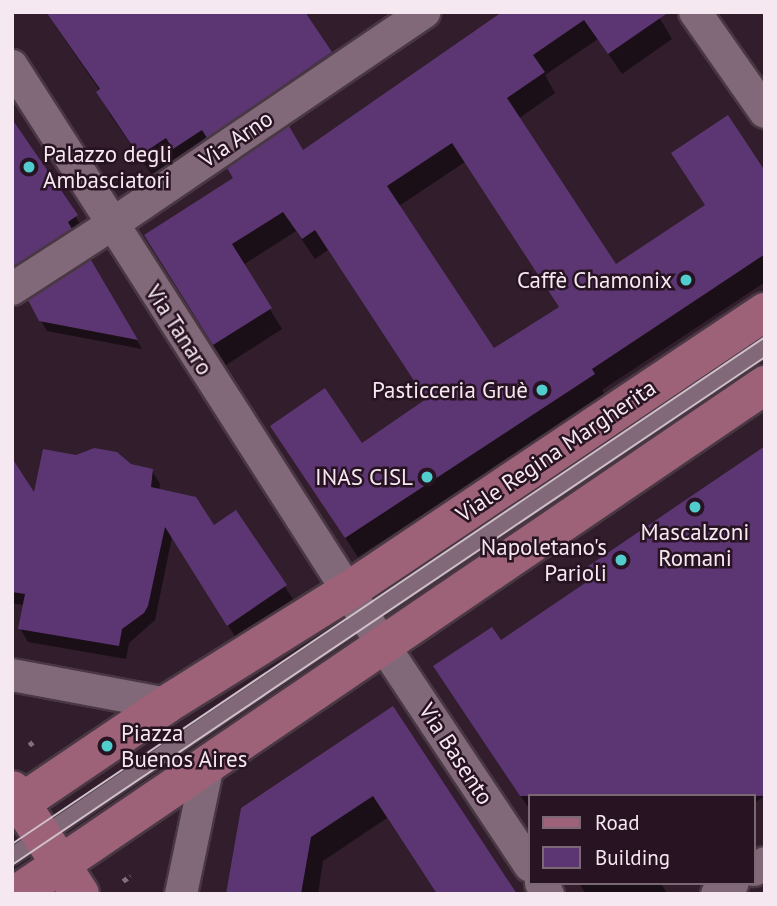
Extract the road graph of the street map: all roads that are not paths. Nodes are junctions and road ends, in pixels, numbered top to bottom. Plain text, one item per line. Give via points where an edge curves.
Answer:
1 (424, 12) edge
2 (695, 12) edge
3 (12, 66) edge
4 (765, 112) edge
5 (111, 225) junction
6 (12, 289) edge
7 (765, 312) edge
8 (765, 346) edge
9 (765, 385) edge
10 (365, 617) junction
11 (12, 675) edge
12 (167, 704) junction
13 (208, 765) junction
14 (15, 801) edge
15 (49, 863) edge
16 (528, 863) edge
17 (17, 894) edge
18 (181, 894) edge

1 - 5 street, Via Arno
2 - 4 street
3 - 5 street, Via Tanaro
5 - 6 street, Via Arno
5 - 10 street, Via Tanaro
7 - 10 main road, Viale Regina Margherita
8 - 10 lane, Viale Regina Margherita
9 - 10 main road, Viale Regina Margherita
10 - 12 main road, Viale Regina Margherita
10 - 13 main road, Viale Regina Margherita
10 - 15 lane, Viale Regina Margherita
10 - 16 street, Via Basento
11 - 12 street
12 - 14 main road, Viale Regina Margherita
13 - 15 main road, Viale Regina Margherita
13 - 18 street
14 - 15 main road
15 - 17 main road, Viale Regina Margherita

